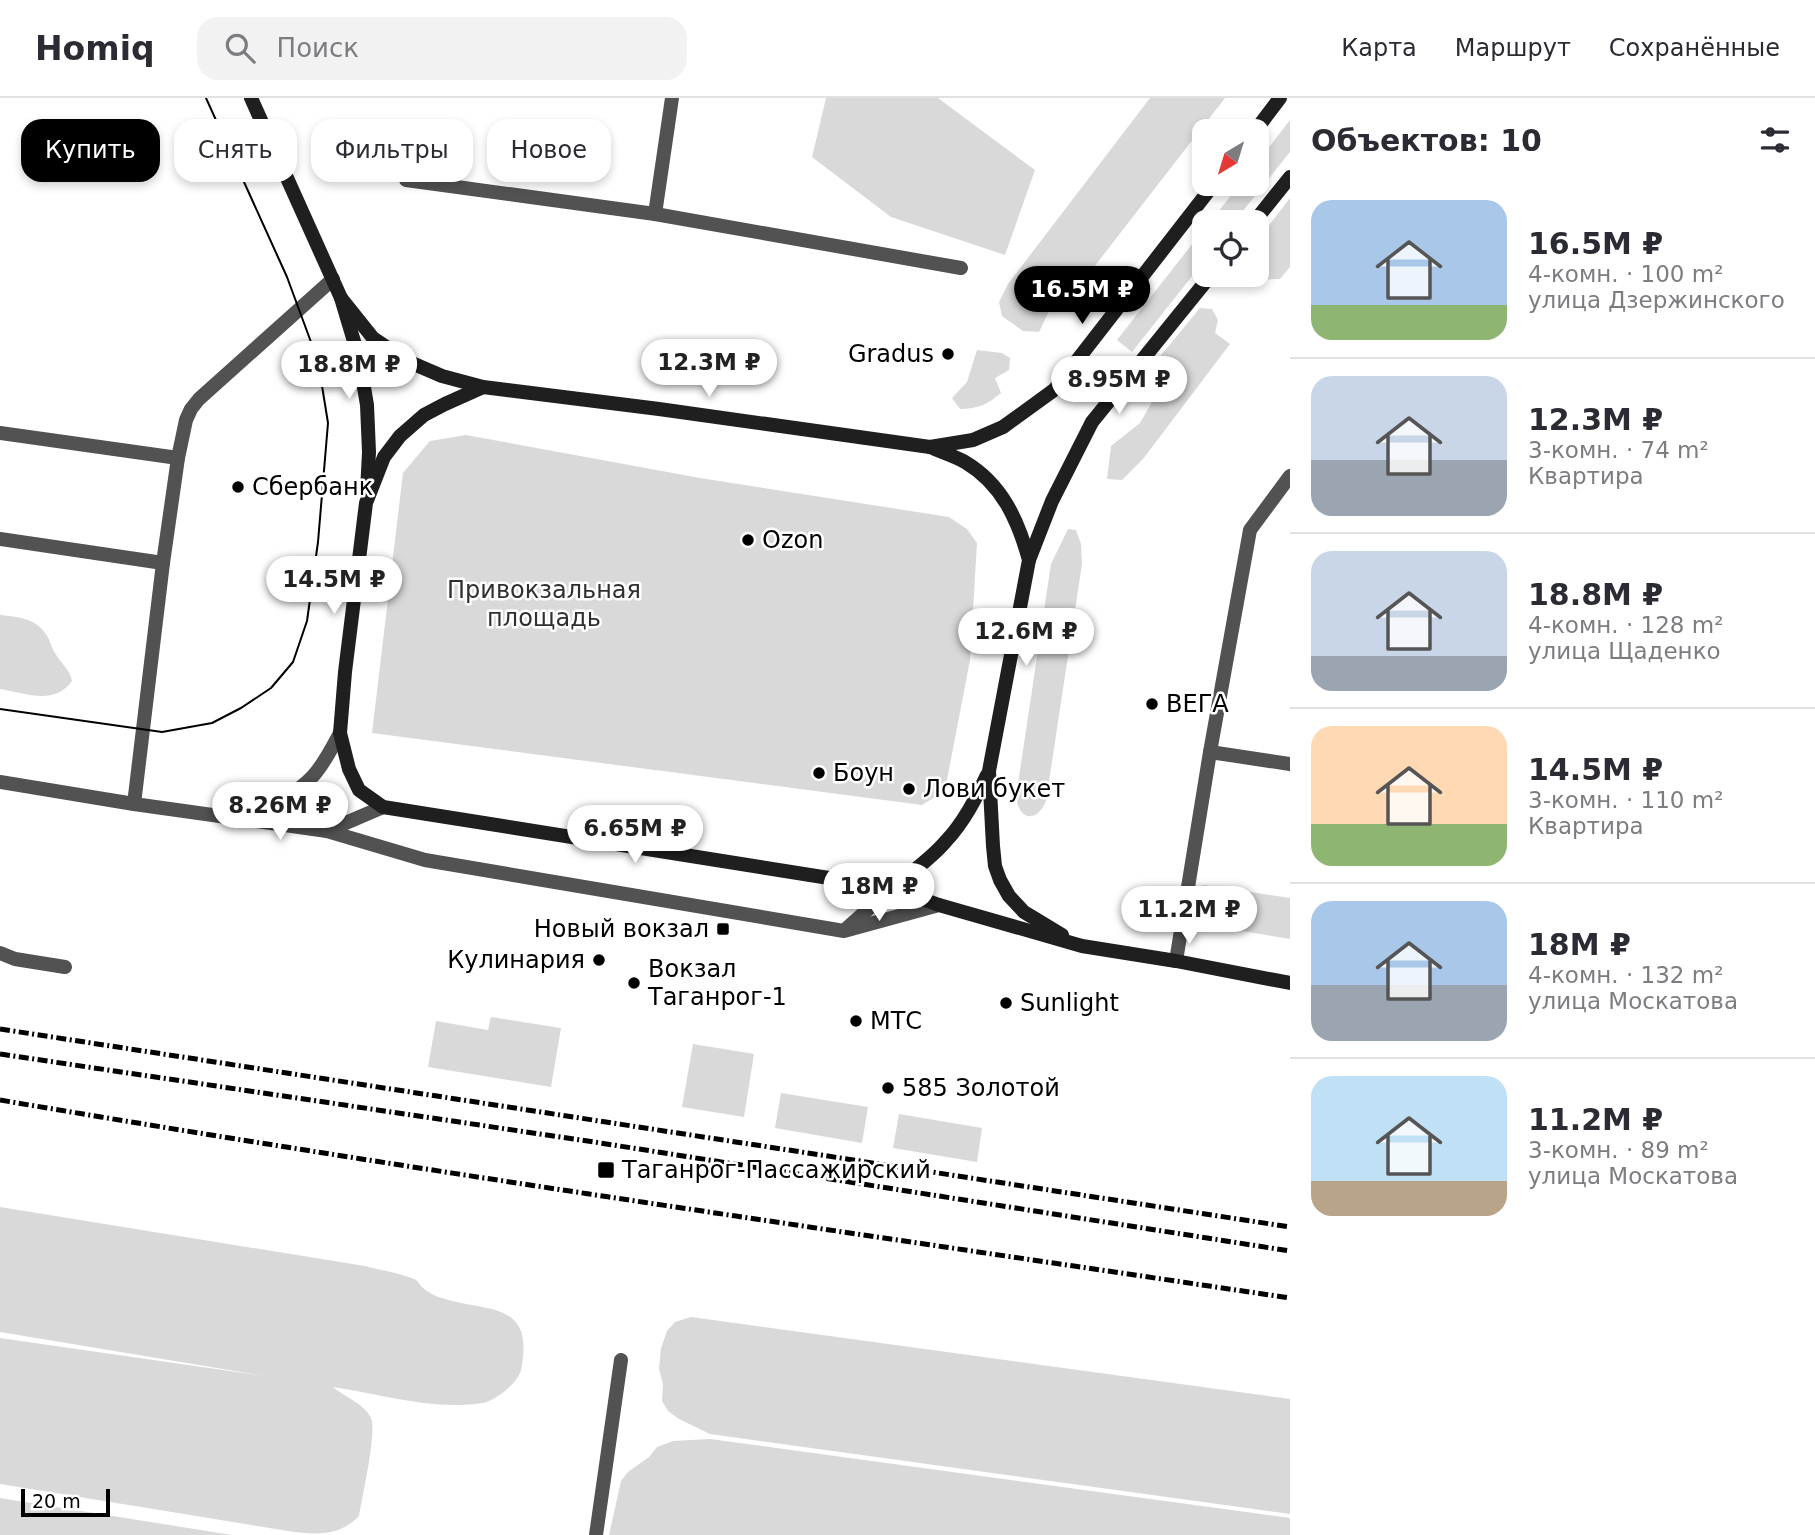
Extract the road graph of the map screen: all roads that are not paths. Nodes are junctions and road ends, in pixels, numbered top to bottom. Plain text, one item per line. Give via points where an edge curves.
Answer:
1 (251, 98) edge
2 (672, 98) edge
3 (1280, 98) edge
4 (1264, 119) edge
5 (1290, 177) edge
6 (420, 182) edge
7 (1205, 196) edge
8 (1264, 210) edge
9 (655, 215) junction
10 (961, 268) dead end
11 (333, 279) junction
12 (1201, 287) edge
13 (341, 298) junction
14 (484, 387) junction
15 (0, 433) edge
16 (930, 447) junction
17 (178, 458) junction
18 (1290, 476) edge
19 (366, 503) junction
20 (0, 539) edge
21 (1029, 560) junction
22 (163, 563) junction
23 (340, 733) junction
24 (1210, 752) junction
25 (1290, 764) edge
26 (989, 771) junction
27 (0, 782) edge
28 (134, 804) junction
29 (383, 807) junction
30 (238, 819) junction
31 (327, 831) junction
32 (892, 888) junction
33 (939, 905) junction
34 (844, 931) junction
35 (1082, 946) junction
36 (0, 953) edge
37 (1176, 961) junction
38 (65, 967) dead end
39 (1290, 983) edge
40 (621, 1360) dead end
41 (596, 1535) edge

1 - 11 main road
2 - 9 street
3 - 4 main road
5 - 8 main road
6 - 9 street
7 - 16 main road via 1054,390 1003,428 973,440
9 - 10 street
11 - 13 main road
11 - 17 street via 199,399 186,421
12 - 21 main road via 1092,422
13 - 14 main road via 373,338 407,361
13 - 19 main road via 367,405
14 - 16 main road
14 - 19 main road via 424,415 400,436 384,457
15 - 17 street
16 - 21 main road via 965,462 990,482 1012,510
17 - 22 street
18 - 24 street via 1250,530
19 - 23 main road
20 - 22 street
21 - 26 main road
22 - 28 street
23 - 29 main road via 359,790
23 - 30 street via 301,787
24 - 25 street
24 - 37 street
26 - 32 main road via 960,825
26 - 35 main road via 993,846 1000,880 1024,912
27 - 28 street
28 - 30 street
29 - 31 street
29 - 32 main road
30 - 31 street
31 - 34 street via 425,860
32 - 33 main road
32 - 34 street
33 - 34 street
33 - 35 main road
35 - 37 main road
36 - 38 street
37 - 39 main road
40 - 41 street

